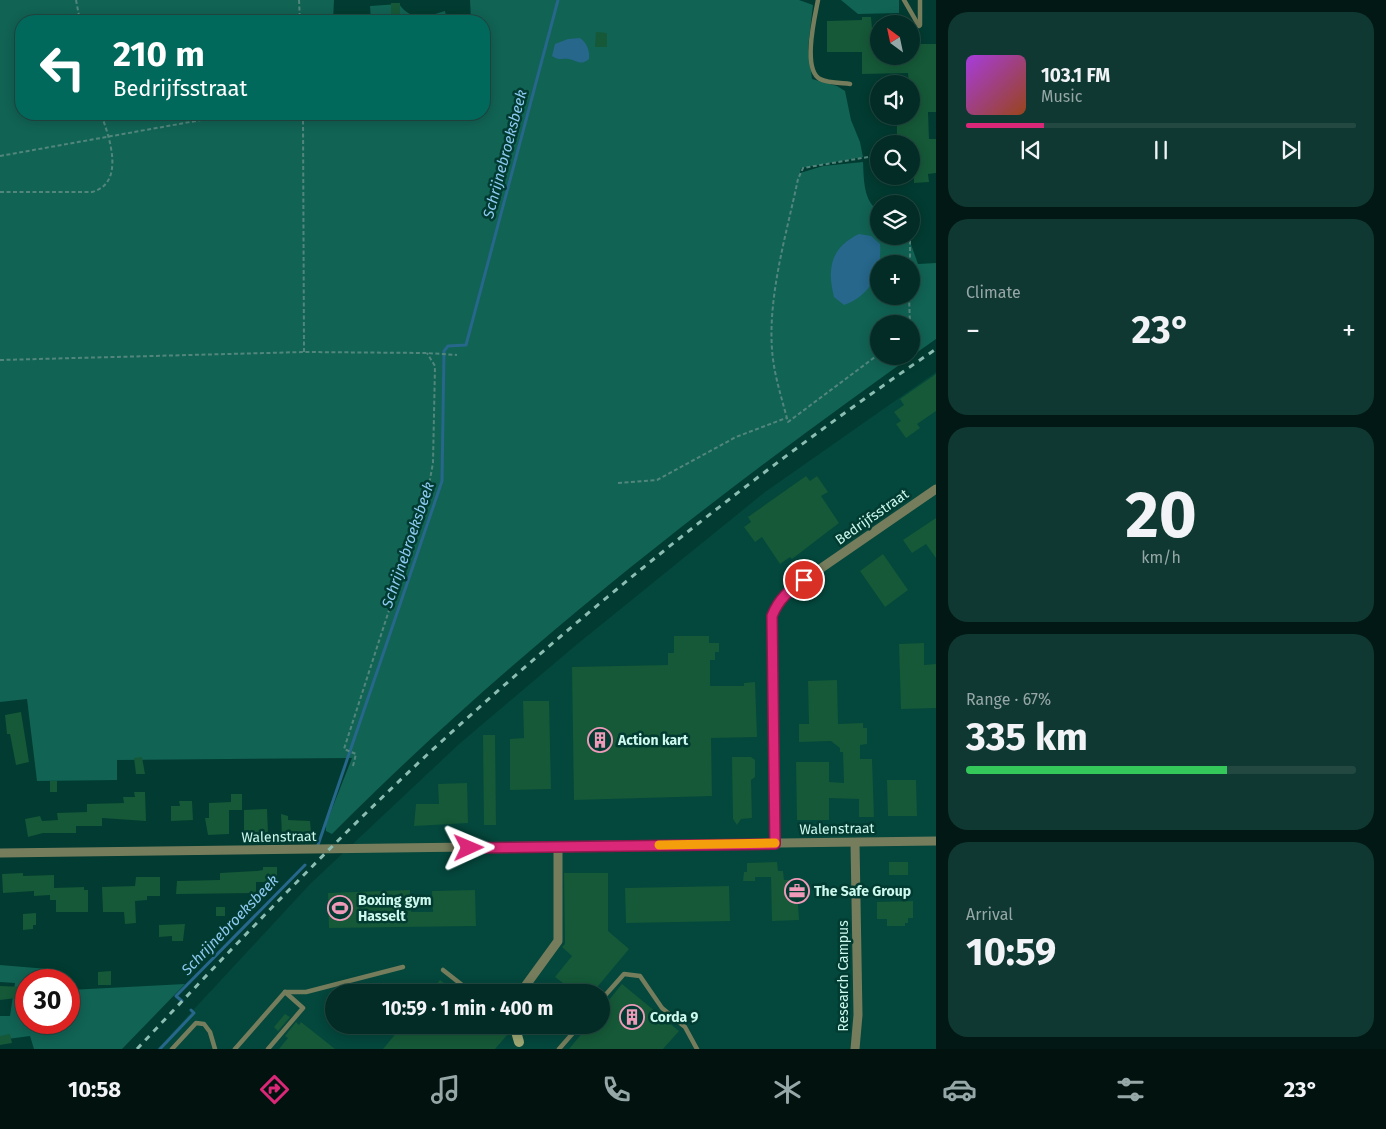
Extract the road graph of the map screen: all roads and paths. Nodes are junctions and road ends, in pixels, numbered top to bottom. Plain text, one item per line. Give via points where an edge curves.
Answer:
1 (76, 0) edge
2 (299, 0) edge
3 (818, 0) edge
4 (904, 0) edge
5 (920, 0) edge
6 (79, 15) edge
7 (300, 15) edge
8 (850, 84) dead end
9 (103, 120) edge
10 (201, 120) edge
11 (303, 120) edge
12 (109, 136) junction
13 (0, 156) edge
14 (868, 157) dead end
15 (0, 192) edge
16 (304, 352) junction
17 (427, 352) junction
18 (457, 355) dead end
19 (0, 360) edge
20 (870, 361) edge
21 (787, 418) junction
22 (618, 483) dead end
23 (936, 489) edge
24 (353, 766) dead end
25 (936, 841) edge
26 (855, 843) junction
27 (775, 844) junction
28 (558, 847) junction
29 (0, 853) edge
30 (403, 967) dead end
31 (443, 970) dead end
32 (461, 984) edge
33 (527, 984) edge
34 (610, 990) edge
35 (286, 992) junction
36 (516, 1034) edge
37 (572, 1034) edge
38 (520, 1046) edge
39 (172, 1049) edge
40 (215, 1049) edge
41 (235, 1049) edge
42 (268, 1049) edge
43 (559, 1049) edge
44 (697, 1049) edge
45 (855, 1049) edge

1 - 6 path
2 - 7 path
3 - 8 lane via 811,38 814,73 820,79
4 - 5 lane via 920,26
9 - 12 path
10 - 12 path
11 - 16 path
12 - 13 path
12 - 15 path via 112,151 110,174 99,190
14 - 21 path via 803,168 798,179 777,282 773,328 774,365
16 - 17 path
16 - 19 path
17 - 18 path
17 - 24 path via 435,366 433,463 428,490 344,749 356,754
20 - 21 path via 788,422
21 - 22 path via 736,437 657,480
23 - 27 street, Bedrijfsstraat via 788,591 777,604 772,616
25 - 26 street, Walenstraat
26 - 27 street, Walenstraat
26 - 45 street, Research Campus via 858,1015
27 - 28 street, Walenstraat
28 - 29 street, Walenstraat
28 - 33 street via 558,942
30 - 35 lane via 306,992
31 - 32 lane
34 - 44 lane via 624,974 640,976 662,1008 686,1026
35 - 41 lane
35 - 42 lane via 303,1008
36 - 38 street
37 - 43 lane
39 - 40 lane via 196,1023 204,1024 210,1032

